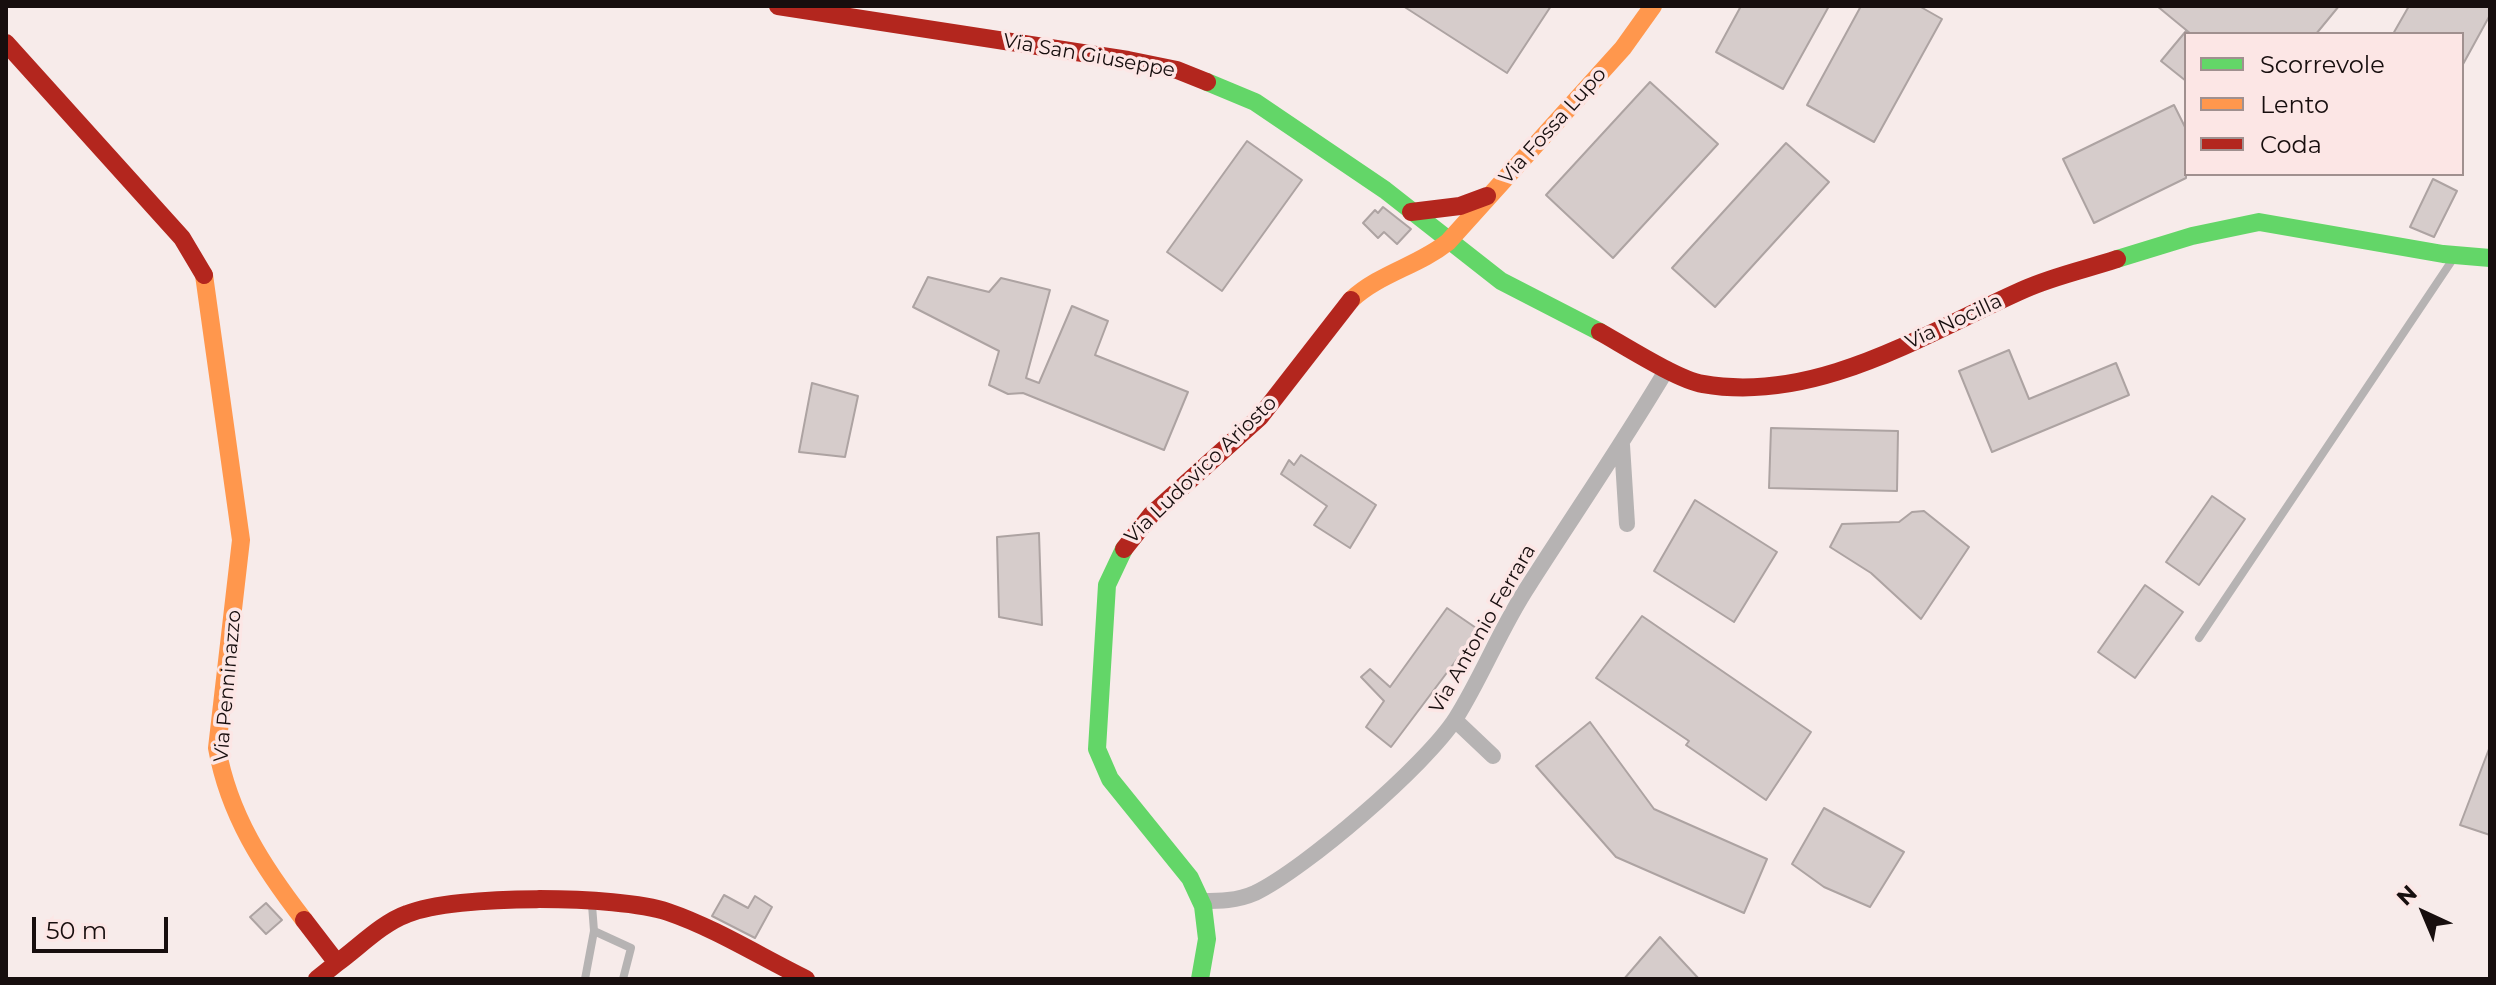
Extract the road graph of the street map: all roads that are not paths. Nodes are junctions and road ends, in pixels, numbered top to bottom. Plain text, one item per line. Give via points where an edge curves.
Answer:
1 (778, 6) edge
2 (1653, 6) edge
3 (6, 43) edge
4 (1493, 194) junction
5 (1411, 212) junction
6 (1448, 242) junction
7 (2455, 255) junction
8 (2490, 258) edge
9 (1667, 369) junction
10 (1622, 445) junction
11 (1627, 524) dead end
12 (2199, 638) dead end
13 (1455, 720) junction
14 (1493, 756) dead end
15 (591, 901) junction
16 (1201, 901) junction
17 (594, 931) junction
18 (337, 963) junction
19 (317, 979) edge
20 (585, 979) edge
21 (623, 979) edge
22 (806, 979) edge
23 (1200, 979) edge

1 - 5 street, Via San Giuseppe via 1177,70 1255,102 1329,149
2 - 4 street, Via Fossa Lupo via 1623,48
3 - 18 street, Via Penninazzo via 182,238 206,279 241,540 217,748 220,775 244,835
4 - 5 street via 1460,206
4 - 6 street, Via Fossa Lupo
5 - 6 street, Via San Giuseppe
6 - 9 street, Via Nocilla via 1501,281
6 - 16 street, Via Ludovico Ariosto via 1422,263 1364,287 1259,418 1139,529 1113,562 1107,585 1097,749 1108,778 1181,862
7 - 8 street, Via Nocilla
7 - 9 street, Via Nocilla via 2259,222 2192,236 2029,287 1855,367 1778,385 1736,388 1699,384
7 - 12 lane
9 - 10 street, Via Antonio Ferrara
10 - 11 street
10 - 13 street, Via Antonio Ferrara via 1526,588
13 - 14 street
13 - 16 street, Via Antonio Ferrara via 1432,749 1356,819 1285,875 1253,894
15 - 17 lane
15 - 18 street via 429,906 403,915
15 - 22 street via 670,913
16 - 23 street, Via Ludovico Ariosto via 1207,939
17 - 20 lane
17 - 21 lane via 631,948
18 - 19 street

